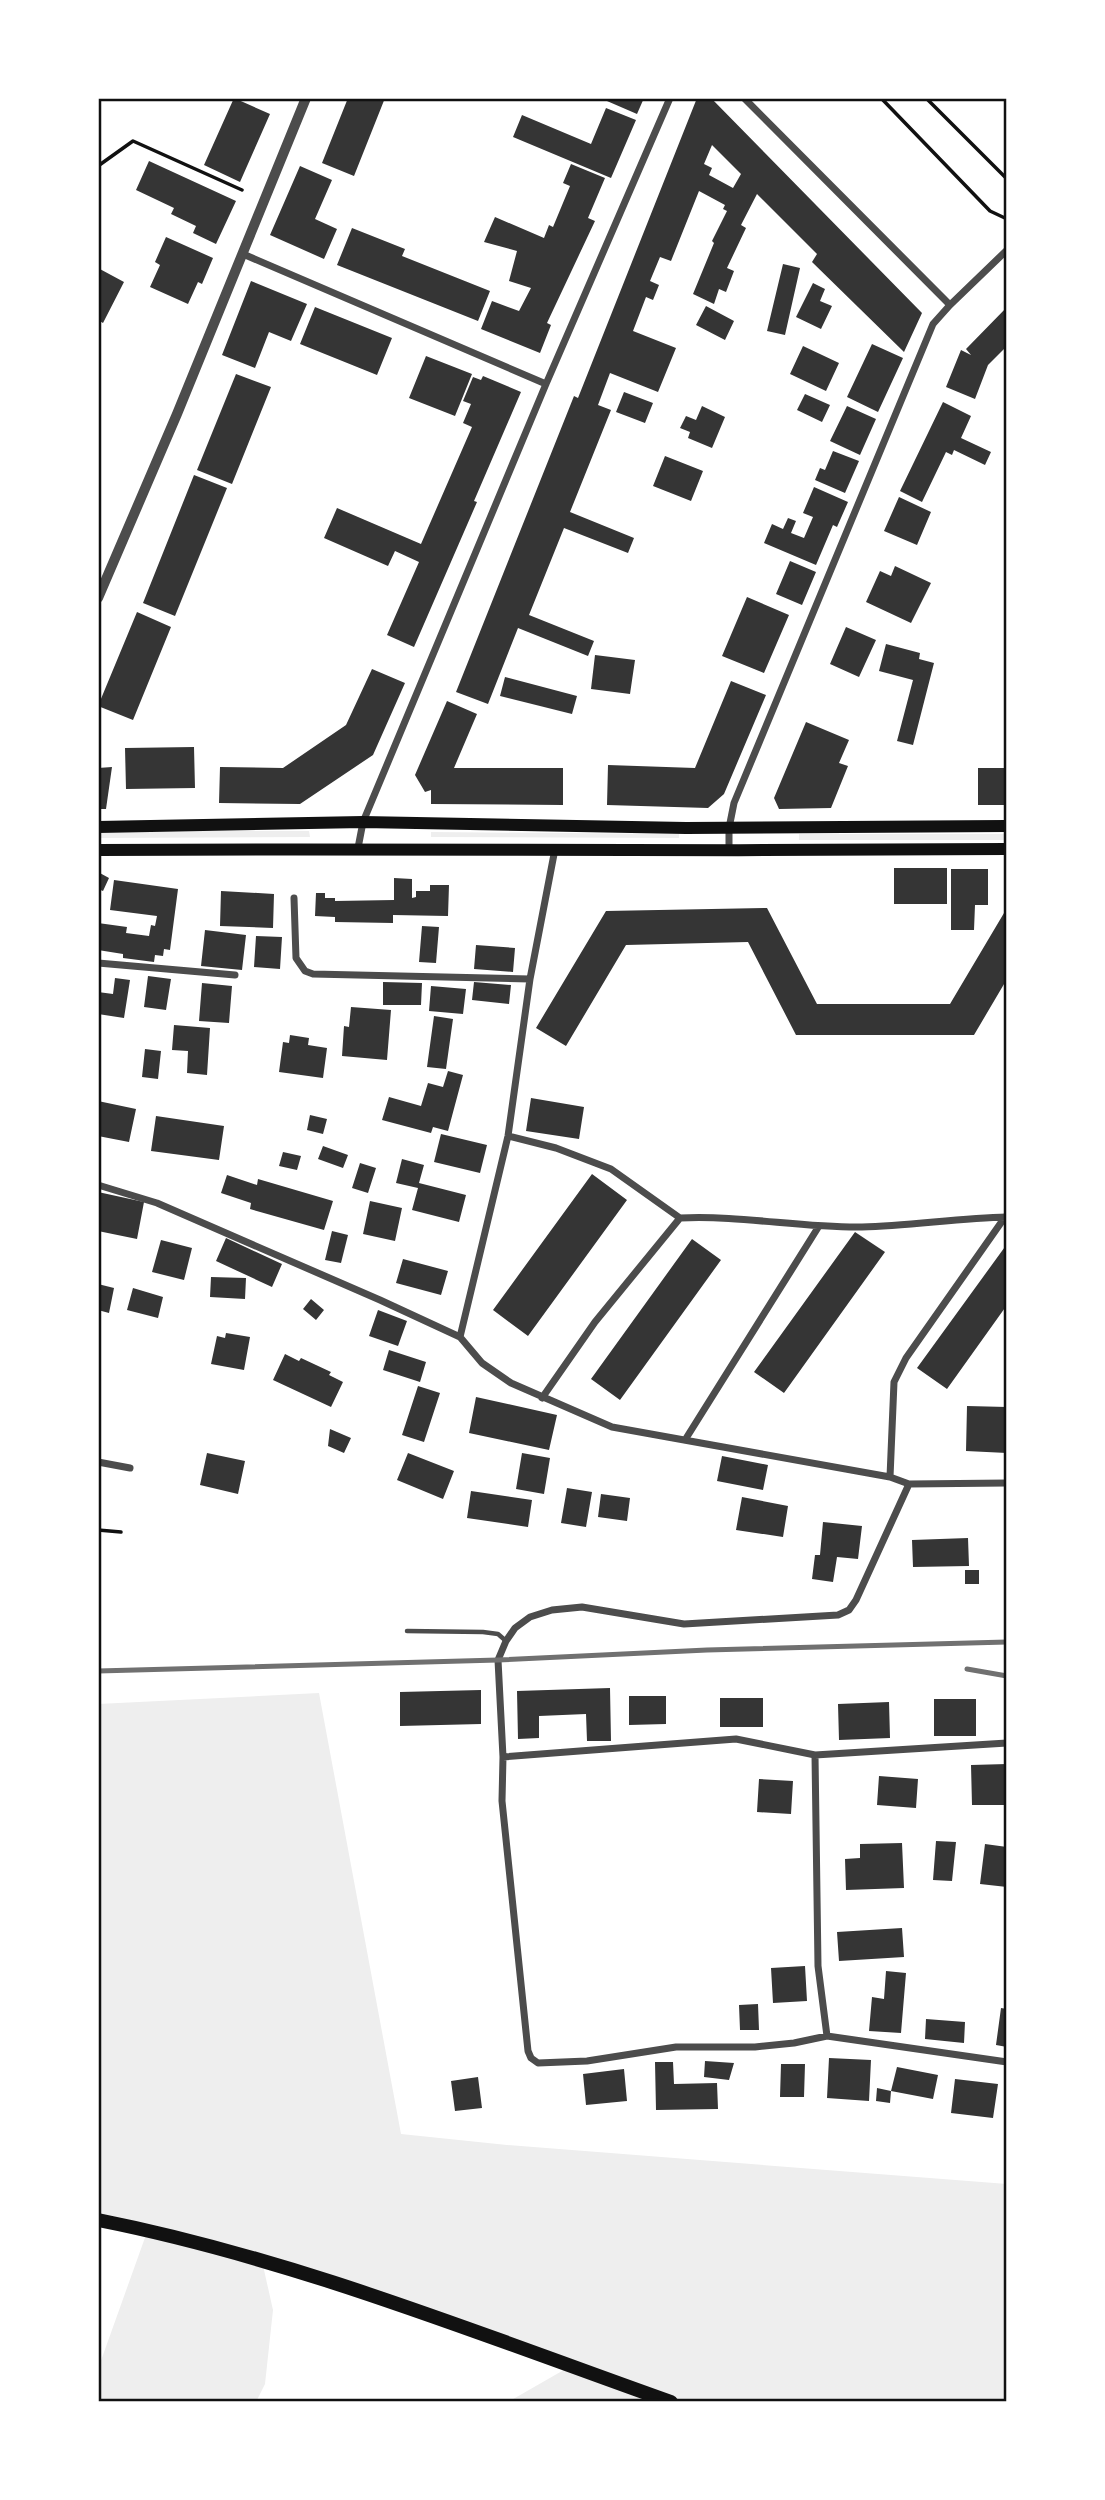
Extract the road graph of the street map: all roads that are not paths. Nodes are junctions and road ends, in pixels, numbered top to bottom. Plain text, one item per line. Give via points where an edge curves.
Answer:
1 (306, 98) edge
2 (670, 98) edge
3 (744, 98) edge
4 (1007, 250) edge
5 (243, 254) junction
6 (950, 304) junction
7 (546, 384) junction
8 (98, 598) edge
9 (363, 822) junction
10 (1007, 826) edge
11 (98, 827) edge
12 (729, 828) junction
13 (358, 848) junction
14 (555, 849) junction
15 (729, 849) junction
16 (1007, 849) edge
17 (98, 850) edge
18 (294, 898) dead end
19 (98, 963) edge
20 (235, 975) dead end
21 (530, 979) junction
22 (508, 1136) junction
23 (98, 1185) edge
24 (1006, 1217) edge
25 (680, 1218) junction
26 (819, 1226) junction
27 (460, 1337) junction
28 (542, 1398) junction
29 (685, 1440) junction
30 (98, 1462) edge
31 (130, 1468) dead end
32 (890, 1477) junction
33 (1007, 1483) edge
34 (909, 1484) junction
35 (407, 1631) dead end
36 (506, 1641) junction
37 (1007, 1744) edge
38 (815, 1755) junction
39 (503, 1757) junction
40 (827, 2036) junction
41 (1007, 2062) edge
42 (98, 2220) edge
43 (671, 2402) edge

1 - 5 street
2 - 7 street
3 - 6 street
4 - 6 street
5 - 7 street
5 - 8 street
6 - 12 street via 933,324 734,803
7 - 9 street
9 - 11 main road
9 - 12 main road
9 - 13 street
10 - 12 main road
12 - 15 street
13 - 14 main road
13 - 17 main road
14 - 15 main road
14 - 21 street
15 - 16 main road
18 - 21 street via 296,958 313,974
19 - 20 street
21 - 22 street
22 - 25 street via 611,1169
22 - 27 street
23 - 27 street via 157,1203
24 - 26 street
24 - 32 street via 906,1358 894,1382
25 - 26 street via 713,1216
25 - 28 street via 595,1322
26 - 29 street
27 - 28 street via 482,1363
28 - 29 street via 612,1427
29 - 32 street
30 - 31 street
32 - 34 street
33 - 34 street
34 - 36 street via 849,1611 684,1624 582,1607 530,1618
35 - 36 lane via 483,1632 498,1634
36 - 39 street via 498,1660
37 - 38 street
38 - 39 street via 736,1739
38 - 40 street via 818,1966
39 - 40 street via 502,1801 528,2051 534,2062 587,2061 676,2047 755,2047
40 - 41 street
42 - 43 main road via 208,2245 316,2277

